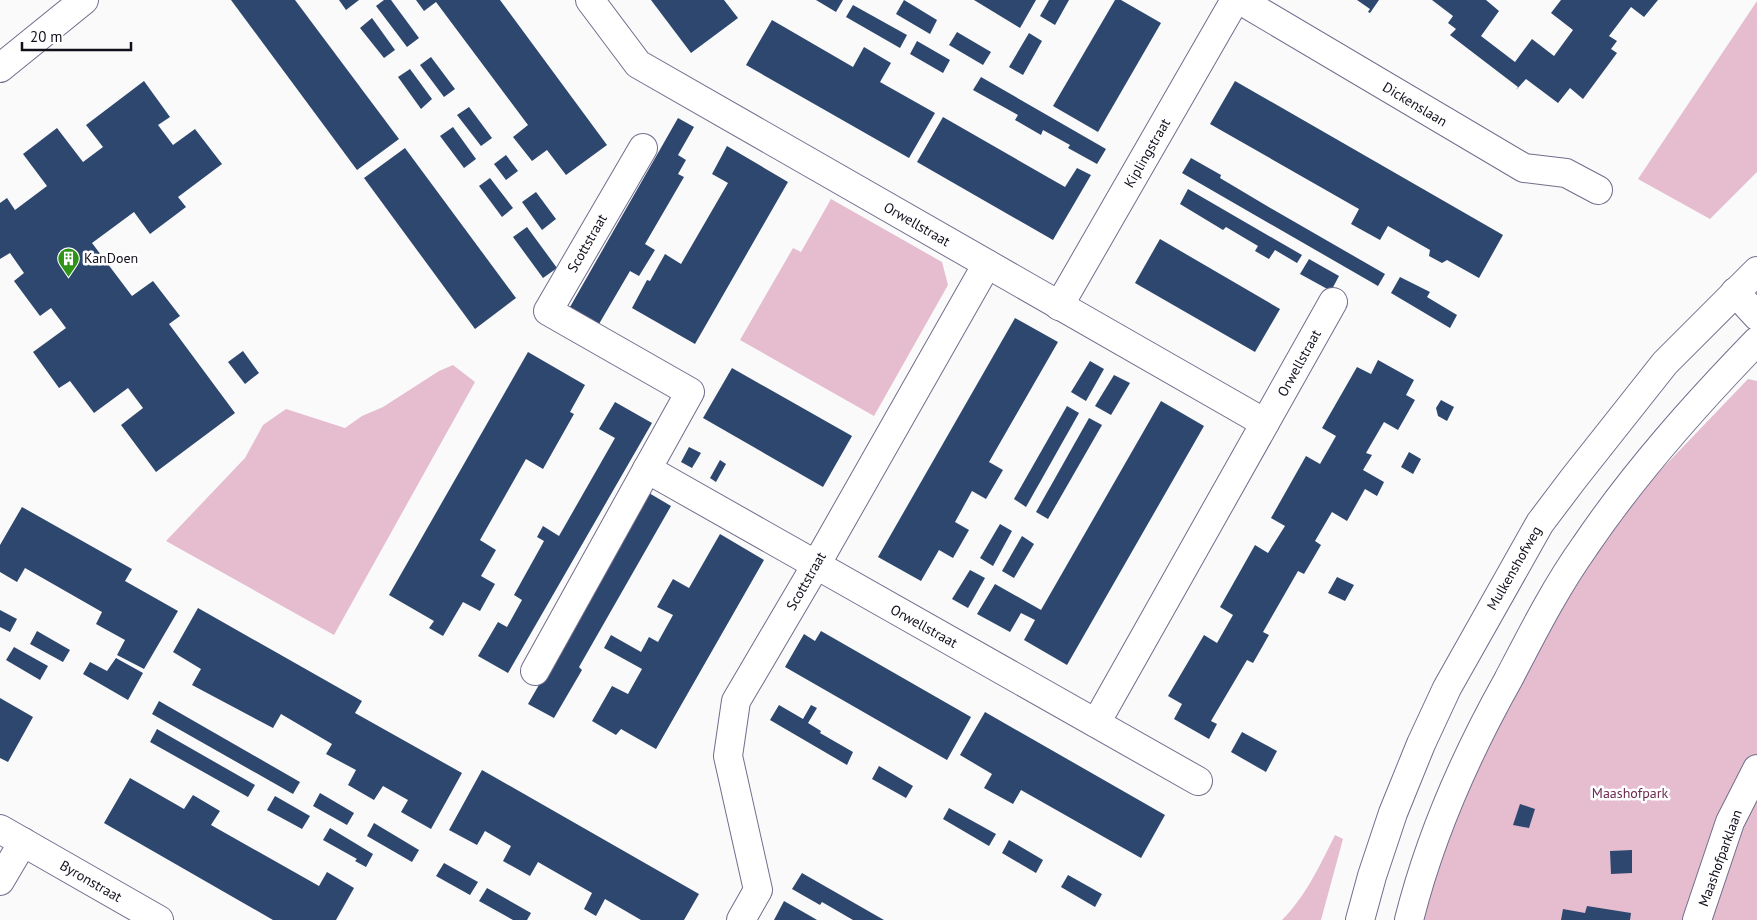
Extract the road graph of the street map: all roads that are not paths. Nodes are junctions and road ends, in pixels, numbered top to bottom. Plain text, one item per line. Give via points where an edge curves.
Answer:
1 (84, 0) edge
2 (590, 0) edge
3 (1235, 0) edge
4 (1240, 0) edge
5 (0, 68) edge
6 (642, 148) dead end
7 (1598, 190) dead end
8 (987, 264) junction
9 (1757, 271) edge
10 (1735, 292) junction
11 (1333, 302) dead end
12 (1059, 306) junction
13 (1757, 316) edge
14 (1757, 341) edge
15 (1265, 424) junction
16 (647, 469) junction
17 (816, 565) junction
18 (535, 671) dead end
19 (1096, 723) junction
20 (1757, 770) edge
21 (1198, 781) dead end
22 (11, 835) edge
23 (0, 881) edge
24 (159, 920) edge
25 (741, 920) edge
26 (1360, 920) edge
27 (1409, 920) edge
28 (1698, 920) edge

1 - 5 street
2 - 8 street, Orwellstraat via 638,64
3 - 12 street, Kiplingstraat
4 - 7 street, Dickenslaan via 1524,168 1566,173
6 - 16 street, Scottstraat via 548,311 690,392
8 - 12 street, Orwellstraat
8 - 17 street, Scottstraat
9 - 10 street, Mulkenshofweg
10 - 13 street
10 - 26 street, Mulkenshofweg via 1665,363 1540,523 1447,688 1421,744 1393,813
11 - 15 street, Orwellstraat
12 - 15 street, Orwellstraat
14 - 27 street via 1625,490 1551,599 1466,762 1439,826
15 - 19 street, Orwellstraat
16 - 17 street, Orwellstraat
16 - 18 street, Scottstraat
17 - 19 street, Orwellstraat
17 - 25 street, Scottstraat via 736,701 728,756 758,890
19 - 21 street, Orwellstraat
20 - 28 street, Maashofparklaan via 1730,822
22 - 23 street, Byronstraat
22 - 24 street, Byronstraat

